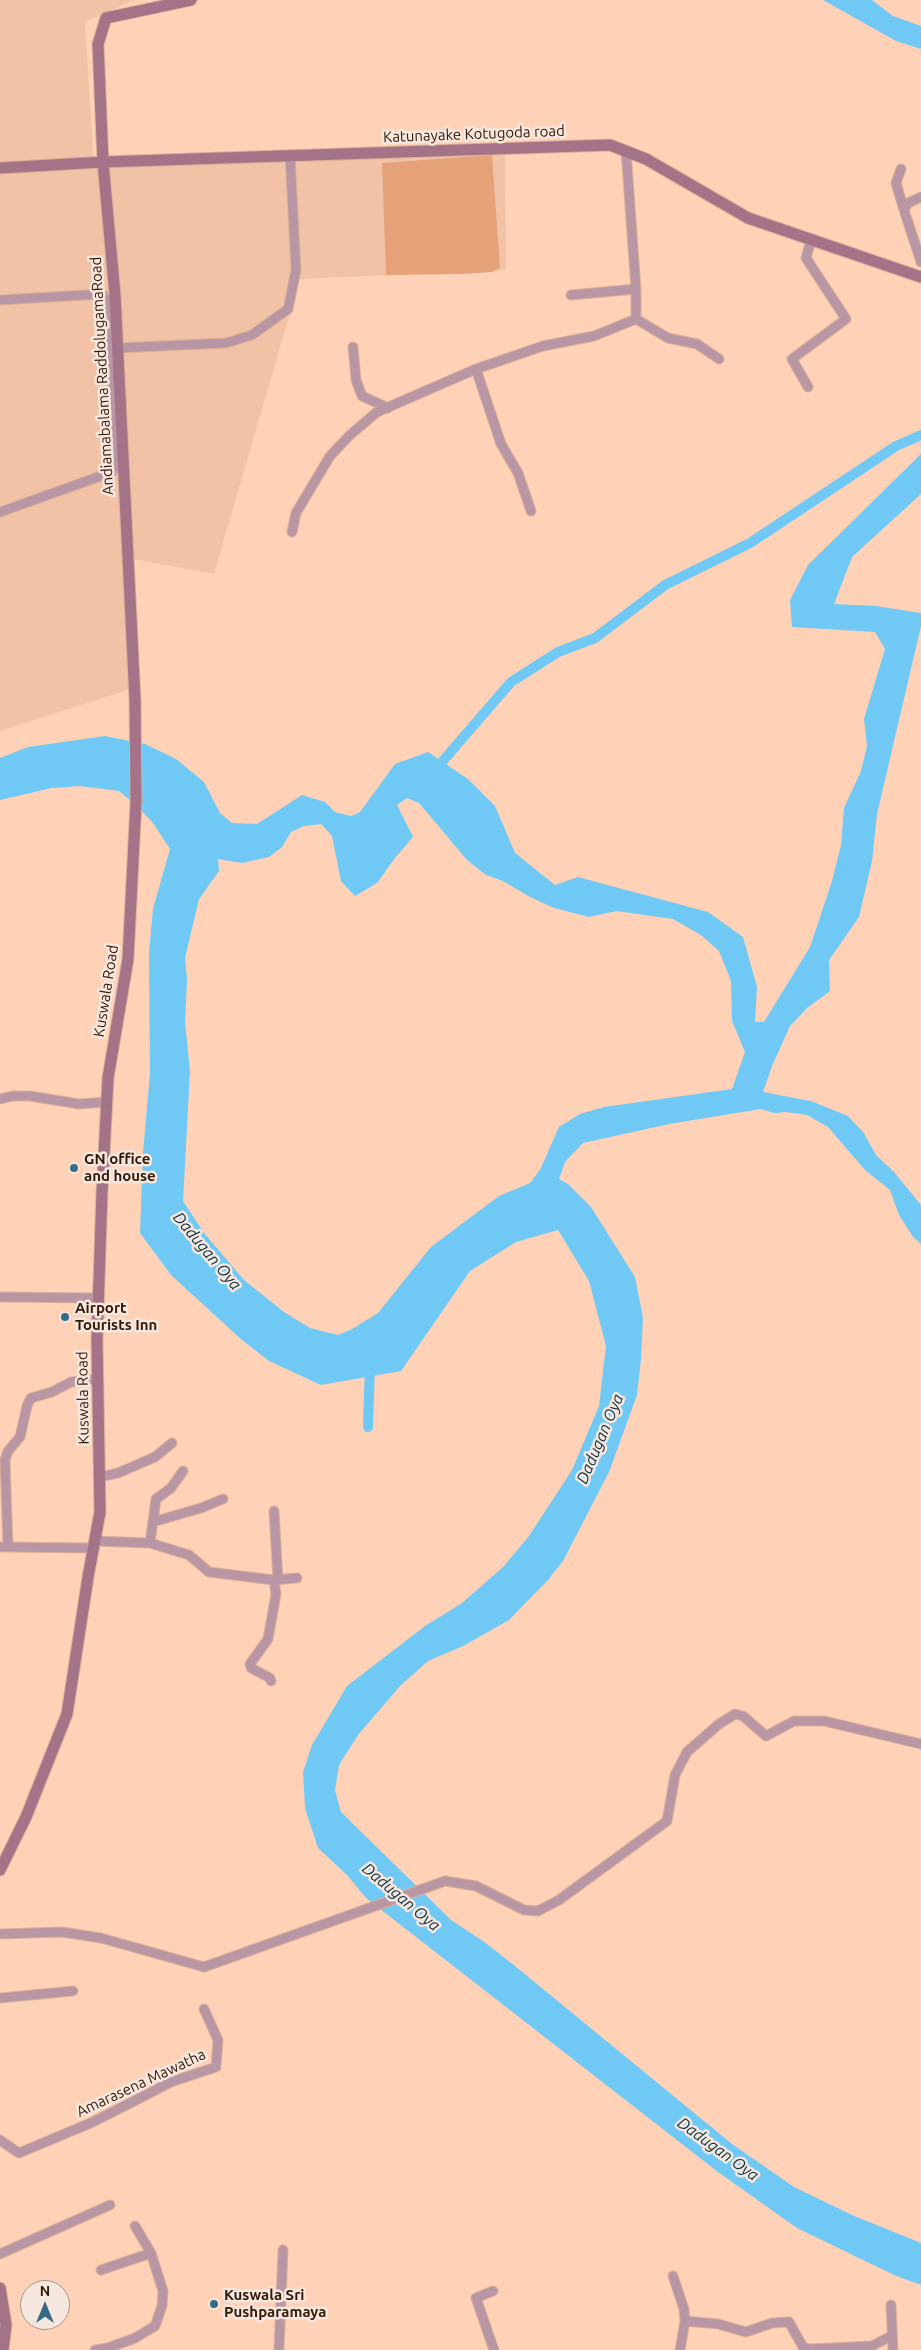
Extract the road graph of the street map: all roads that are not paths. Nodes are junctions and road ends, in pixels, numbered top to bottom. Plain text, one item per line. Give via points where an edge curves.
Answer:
1 (191, 0) edge
2 (626, 151) junction
3 (290, 155) junction
4 (103, 162) junction
5 (0, 168) edge
6 (901, 169) dead end
7 (921, 197) edge
8 (904, 210) junction
9 (811, 240) junction
10 (921, 262) edge
11 (921, 277) edge
12 (636, 289) junction
13 (571, 295) dead end
14 (0, 300) edge
15 (636, 319) junction
16 (353, 347) dead end
17 (117, 348) junction
18 (719, 359) dead end
19 (476, 370) junction
20 (808, 387) dead end
21 (388, 408) junction
22 (531, 511) dead end
23 (0, 512) edge
24 (292, 532) dead end
25 (136, 820) joint
26 (0, 1099) edge
27 (107, 1102) junction
28 (0, 1297) edge
29 (98, 1298) junction
30 (98, 1379) junction
31 (172, 1443) dead end
32 (183, 1471) dead end
33 (100, 1477) junction
34 (223, 1498) dead end
35 (274, 1511) dead end
36 (153, 1522) junction
37 (150, 1543) junction
38 (94, 1544) junction
39 (4, 1547) edge
40 (297, 1578) dead end
41 (276, 1580) junction
42 (271, 1681) dead end
43 (921, 1744) edge
44 (0, 1870) edge
45 (0, 1934) edge
46 (73, 1991) dead end
47 (0, 1998) edge
48 (204, 2010) dead end
49 (0, 2140) edge
50 (110, 2205) dead end
51 (135, 2226) dead end
52 (283, 2250) dead end
53 (151, 2253) junction
54 (0, 2254) edge
55 (101, 2270) dead end
56 (673, 2276) dead end
57 (0, 2288) edge
58 (493, 2291) dead end
59 (2, 2302) edge
60 (891, 2305) dead end
61 (685, 2322) junction
62 (891, 2336) junction
63 (108, 2349) edge
64 (4, 2350) edge
65 (95, 2350) edge
66 (279, 2350) edge
67 (494, 2350) edge
68 (680, 2350) edge
69 (893, 2350) edge

1 - 4 street, Andiamabalama RaddolugamaRoad via 106,18 98,44
2 - 3 street, Katunayake Kotugoda road via 610,145
2 - 9 street, Katunayake Kotugoda road via 646,159 748,218
2 - 12 street
3 - 4 street, Katunayake Kotugoda road
3 - 17 street via 296,270 288,309 252,335 226,343
4 - 5 street, Katunayake Kotugoda road
4 - 17 street, Andiamabalama RaddolugamaRoad
6 - 8 street via 896,183
7 - 8 street via 908,203
8 - 10 street
9 - 11 street, Katunayake Kotugoda road
9 - 20 street via 806,258 846,319 792,359
12 - 13 street
12 - 15 street
14 - 23 street via 102,294 108,300 116,467 112,472
15 - 18 street via 668,338 697,344
15 - 19 street via 594,336 543,346
16 - 21 street via 356,380 362,396
17 - 25 street, Andiamabalama RaddolugamaRoad via 135,699
19 - 21 street
19 - 22 street via 502,444 518,473
21 - 24 street via 377,412 330,456 296,513
25 - 27 street, Kuswala Road via 128,959 114,1036
26 - 27 street via 30,1096 80,1104
27 - 29 street, Kuswala Road
28 - 29 street
29 - 30 street, Kuswala Road
30 - 33 street, Kuswala Road
30 - 39 street via 72,1382 32,1398 26,1406 20,1436 4,1460
31 - 33 street via 155,1457
32 - 36 street via 171,1488 156,1500
33 - 38 street, Kuswala Road via 100,1512
34 - 36 street
35 - 41 street
36 - 37 street
37 - 38 street
37 - 41 street via 189,1555 209,1572
38 - 39 street
38 - 44 street, Kuswala Road via 67,1714 26,1817
40 - 41 street
41 - 42 street via 268,1639 250,1664
43 - 45 street via 824,1721 794,1721 766,1736 743,1716 735,1714 687,1752 675,1776 667,1821 559,1900 538,1911 524,1910 476,1886 445,1881 204,1967 101,1938 62,1932
46 - 47 street
48 - 49 street, Amarasena Mawatha via 218,2040 216,2067 171,2082 93,2122 18,2153
50 - 54 street
51 - 53 street
52 - 66 street
53 - 55 street
53 - 63 street via 163,2291 155,2326
56 - 61 street
57 - 59 street
58 - 67 street via 476,2298
59 - 64 street via 6,2325
60 - 62 street
61 - 62 street via 718,2324 746,2332 772,2323 789,2322 803,2347 810,2349 872,2346
61 - 68 street
62 - 69 street
63 - 65 street

